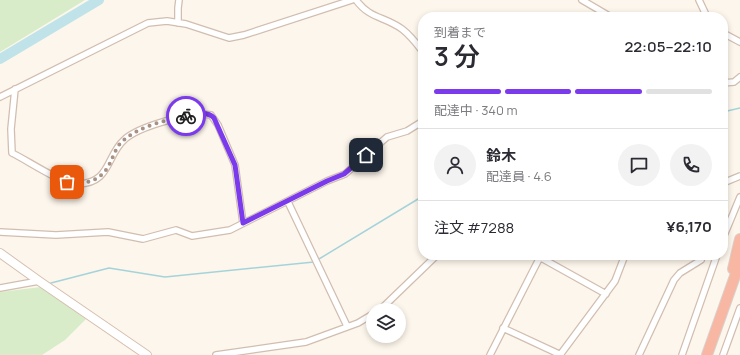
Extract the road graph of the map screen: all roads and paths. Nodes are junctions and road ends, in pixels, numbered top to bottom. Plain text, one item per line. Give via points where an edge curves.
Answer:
1 (179, 0) edge
2 (352, 0) edge
3 (356, 0) edge
4 (582, 0) edge
5 (699, 0) edge
6 (602, 12) edge
7 (705, 12) edge
8 (178, 23) junction
9 (728, 36) edge
10 (740, 42) edge
11 (418, 47) edge
12 (740, 77) edge
13 (728, 83) edge
14 (15, 89) junction
15 (0, 97) edge
16 (418, 124) edge
17 (740, 176) edge
18 (728, 181) edge
19 (740, 197) edge
20 (288, 202) junction
21 (243, 223) junction
22 (728, 226) edge
23 (0, 232) edge
24 (740, 239) edge
25 (0, 252) edge
26 (432, 260) edge
27 (536, 260) edge
28 (545, 260) edge
29 (623, 260) edge
30 (701, 260) dead end
31 (715, 260) edge
32 (740, 262) edge
33 (39, 281) junction
34 (0, 288) edge
35 (606, 294) junction
36 (387, 303) edge
37 (740, 308) edge
38 (366, 317) edge
39 (720, 319) junction
40 (347, 326) junction
41 (503, 328) junction
42 (148, 355) edge
43 (216, 355) edge
44 (490, 355) edge
45 (560, 355) edge
46 (639, 355) edge
47 (682, 355) edge
48 (707, 355) edge
49 (723, 355) edge

1 - 8 street
2 - 8 street via 229,38
3 - 11 street via 363,10 402,29
4 - 6 street
5 - 7 street
8 - 14 street via 143,24
9 - 10 street
12 - 13 street via 734,82
14 - 15 street
14 - 21 street via 11,129 12,153 77,185 97,179 104,173 125,138 173,118 211,115 235,165
16 - 20 street via 408,131 387,137 344,174
17 - 18 street
19 - 22 street
20 - 21 street
20 - 40 street
21 - 23 street via 230,230 201,235 192,236 176,230 143,239 108,232 56,235
24 - 39 highway
25 - 33 main road
26 - 36 street
27 - 41 street
28 - 35 street
29 - 35 street via 615,281
30 - 46 street via 680,273 674,280
31 - 47 street
32 - 39 highway
33 - 34 street
33 - 42 main road
35 - 45 street
37 - 49 street
38 - 40 street
39 - 48 highway
40 - 43 street via 306,342
41 - 44 street
41 - 45 street

